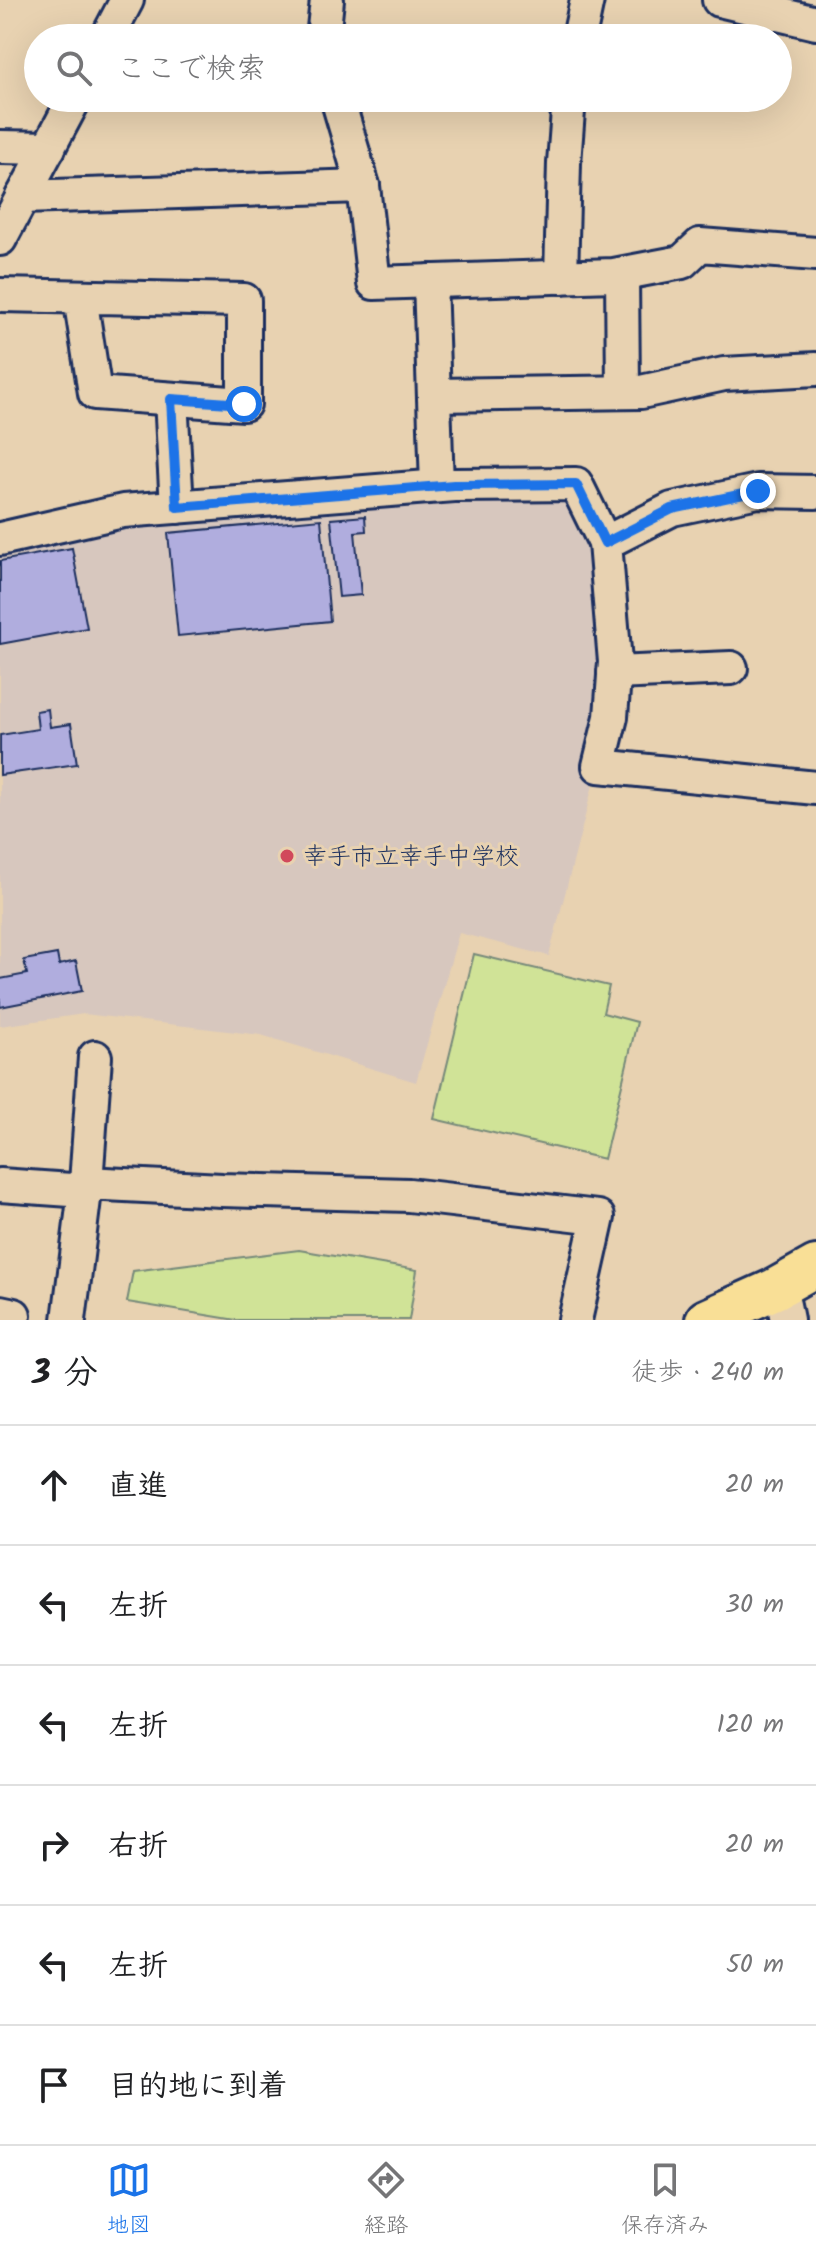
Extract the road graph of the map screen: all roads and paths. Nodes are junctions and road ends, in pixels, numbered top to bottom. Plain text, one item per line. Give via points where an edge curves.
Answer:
1 (127, 0) edge
2 (327, 0) edge
3 (587, 0) edge
4 (719, 0) edge
5 (816, 23) edge
6 (114, 24) edge
7 (324, 24) edge
8 (582, 24) edge
9 (68, 112) edge
10 (341, 112) edge
11 (568, 112) edge
12 (0, 147) edge
13 (49, 148) junction
14 (363, 186) junction
15 (22, 197) junction
16 (0, 239) edge
17 (816, 254) edge
18 (622, 274) junction
19 (561, 277) junction
20 (430, 281) junction
21 (0, 295) edge
22 (80, 297) junction
23 (816, 369) edge
24 (623, 392) junction
25 (434, 395) junction
26 (171, 399) junction
27 (437, 486) junction
28 (816, 492) edge
29 (177, 507) junction
30 (0, 539) edge
31 (605, 543) junction
32 (731, 668) dead end
33 (614, 673) junction
34 (816, 788) edge
35 (95, 1057) dead end
36 (0, 1185) edge
37 (86, 1187) junction
38 (816, 1266) edge
39 (781, 1304) edge
40 (0, 1312) edge
41 (12, 1320) edge
42 (69, 1320) edge
43 (575, 1320) edge
44 (706, 1320) edge

1 - 6 street
2 - 7 street
3 - 8 street
4 - 5 street
9 - 13 street
10 - 14 street
11 - 19 street
12 - 13 street
13 - 15 street
14 - 15 street
14 - 20 street via 374,283
15 - 16 street
17 - 18 street via 700,245 682,262
18 - 19 street
18 - 24 street
19 - 20 street
20 - 25 street
21 - 22 street
22 - 26 street via 95,393
22 - 26 street via 244,300 244,404
23 - 24 street via 724,374
24 - 25 street
25 - 27 street
26 - 29 street
27 - 29 street
27 - 31 street via 576,484
28 - 31 street via 758,491 672,509
29 - 30 street via 123,511
31 - 33 street
32 - 33 street
33 - 34 street via 611,717 599,766
35 - 37 street
36 - 37 street
37 - 42 street
37 - 43 street via 409,1195 598,1217
38 - 39 main road
39 - 44 main road
40 - 41 street via 14,1315

